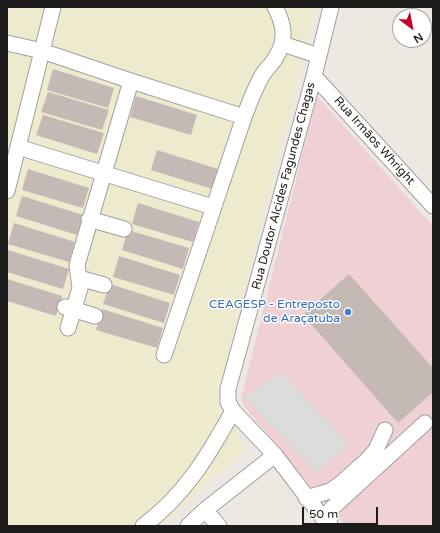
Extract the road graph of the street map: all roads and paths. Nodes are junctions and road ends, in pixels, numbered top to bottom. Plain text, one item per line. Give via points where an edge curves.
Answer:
1 (54, 7) edge
2 (275, 7) edge
3 (329, 7) edge
4 (7, 43) edge
5 (283, 44) junction
6 (42, 51) junction
7 (319, 56) junction
8 (314, 76) junction
9 (131, 81) junction
10 (244, 117) junction
11 (18, 147) junction
12 (103, 173) junction
13 (7, 191) edge
14 (433, 206) edge
15 (213, 207) junction
16 (90, 219) junction
17 (124, 229) dead end
18 (79, 278) junction
19 (104, 285) dead end
20 (69, 308) junction
21 (95, 316) dead end
22 (68, 328) dead end
23 (164, 355) dead end
24 (233, 411) junction
25 (425, 423) dead end
26 (385, 430) dead end
27 (274, 455) junction
28 (306, 498) junction
29 (205, 510) junction
30 (143, 526) edge
31 (188, 526) edge
32 (219, 526) edge
33 (329, 526) edge

1 - 6 street
2 - 5 street via 284,29
3 - 7 street, Rua Doutor Alcides Fagundes Chagas
4 - 6 street
5 - 7 street
5 - 10 street via 264,72
6 - 9 street
6 - 11 street
7 - 8 street, Rua Doutor Alcides Fagundes Chagas
8 - 14 street, Rua Irmãos Whright
8 - 24 street, Rua Doutor Alcides Fagundes Chagas via 228,389 228,402
9 - 10 street
9 - 12 street
10 - 15 street
11 - 12 street
11 - 13 street
12 - 15 street
12 - 16 street
15 - 23 street
16 - 17 street
16 - 18 street via 76,269
18 - 19 street
18 - 20 street via 80,288
20 - 21 street
20 - 22 street
24 - 27 street
24 - 30 street via 214,445 183,489 160,513
25 - 33 street via 331,509
26 - 28 street via 376,450 340,485 330,491
27 - 28 street
27 - 29 street
28 - 33 street
29 - 31 street
29 - 32 street

